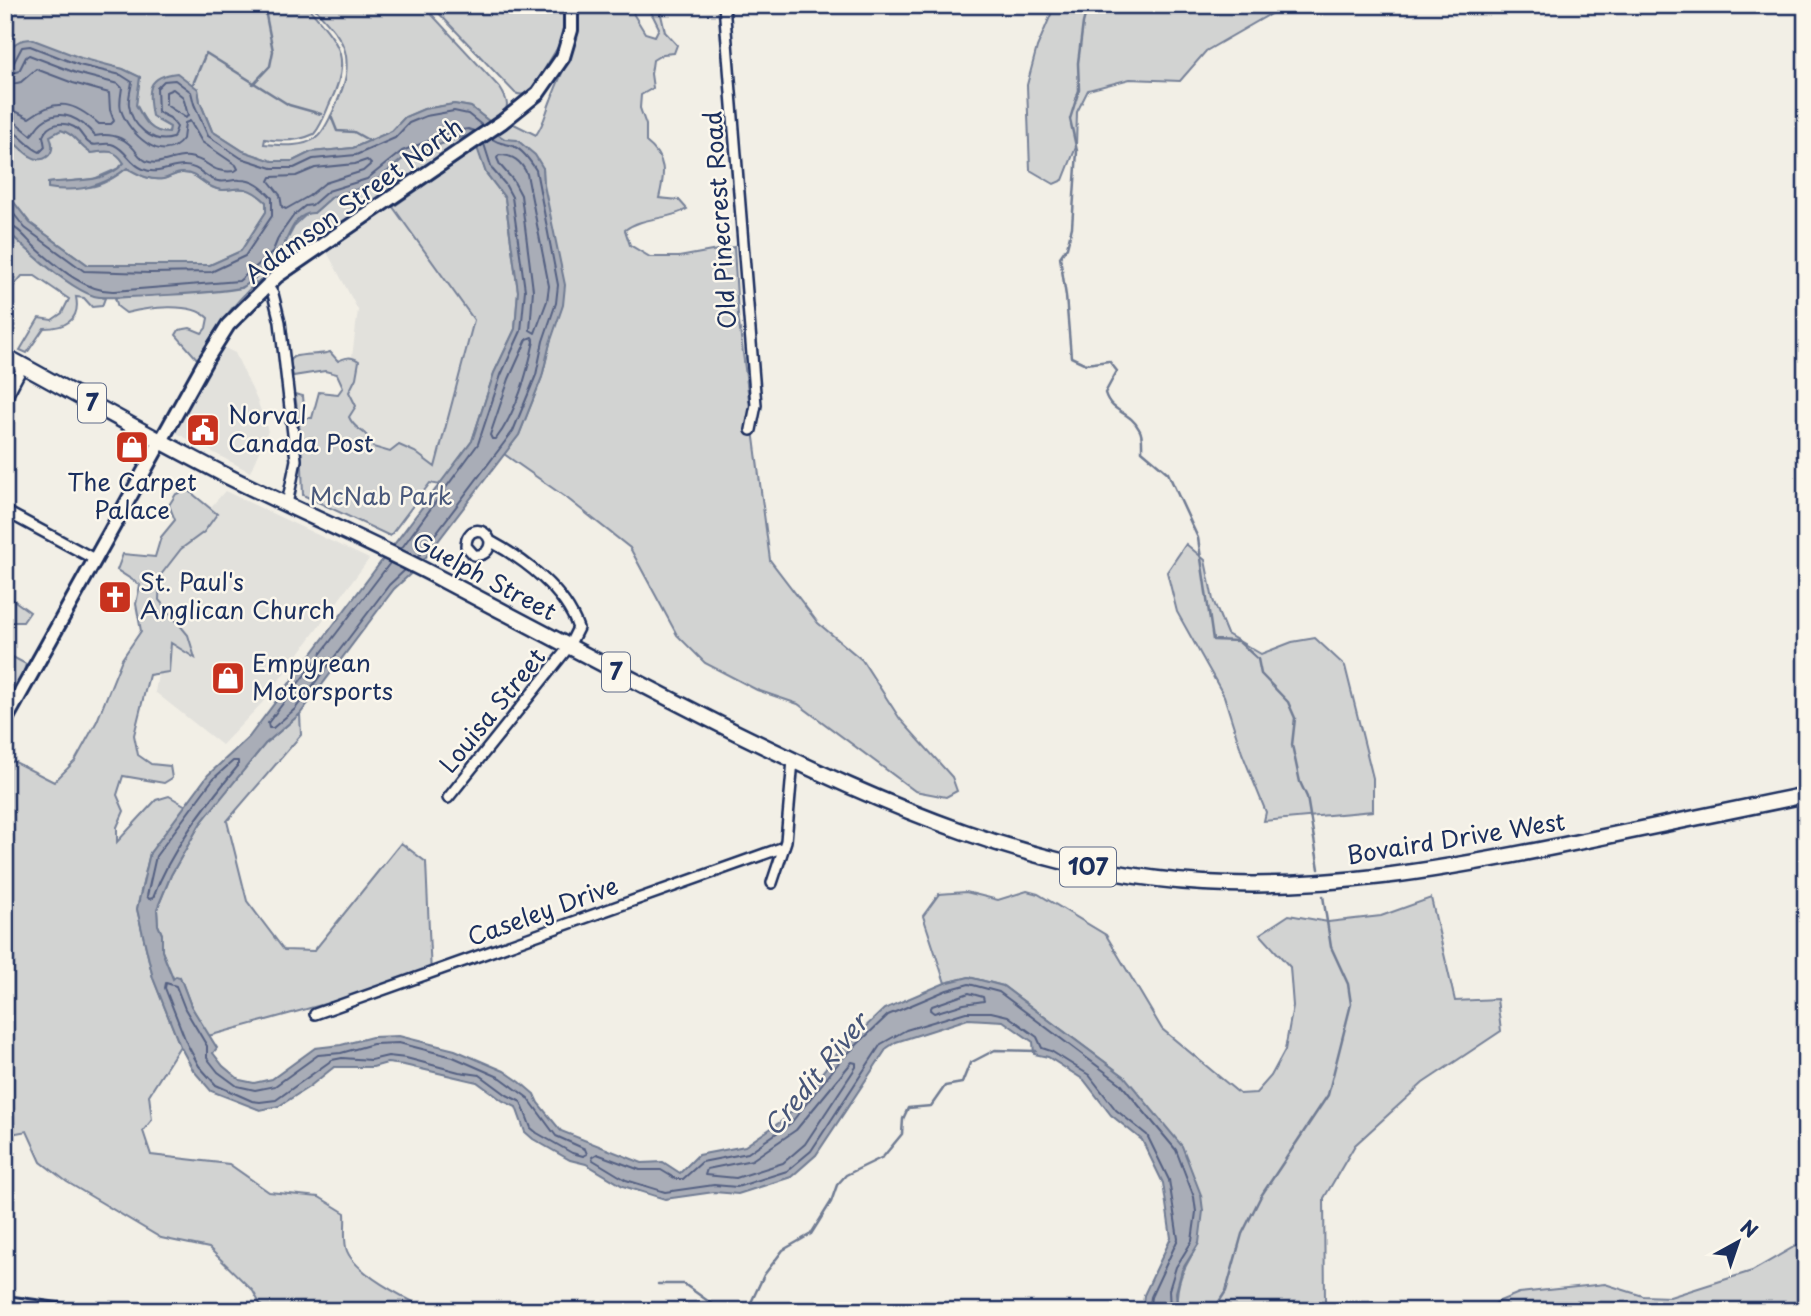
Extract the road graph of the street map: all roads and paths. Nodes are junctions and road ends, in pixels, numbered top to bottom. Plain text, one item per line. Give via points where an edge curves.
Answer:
1 (571, 5) edge
2 (724, 5) edge
3 (267, 285) junction
4 (5, 356) edge
5 (23, 366) junction
6 (5, 400) edge
7 (751, 430) dead end
8 (161, 440) junction
9 (287, 504) junction
10 (5, 511) edge
11 (490, 541) dead end
12 (96, 560) junction
13 (568, 648) junction
14 (5, 721) edge
15 (793, 761) junction
16 (1806, 794) edge
17 (447, 798) dead end
18 (902, 809) joint
19 (784, 847) junction
20 (772, 883) dead end
21 (315, 1014) dead end
22 (5, 1303) edge
23 (65, 1311) edge

1 - 3 main road, Adamson Street North via 568,44 558,68 538,93
2 - 7 street, Old Pinecrest Road via 756,405
3 - 8 main road, Adamson Street North via 228,325
3 - 9 street via 281,322 296,460
4 - 5 main road, Guelph Street / 7
5 - 6 street
5 - 8 main road, Guelph Street / 7
8 - 9 main road, Guelph Street / 7
8 - 12 main road, Adamson Street North
9 - 13 main road, Guelph Street / 7 via 376,545
10 - 12 street
11 - 13 street via 535,572 573,613 578,628
12 - 14 main road, Adamson Street North
13 - 15 main road, Guelph Street / 7
13 - 17 street, Louisa Street
15 - 18 main road, Bovaird Drive West / 7
15 - 19 street
16 - 18 main road, Bovaird Drive West / 107 via 1474,864 1282,885 1128,875 969,835
19 - 20 street
19 - 21 street, Caseley Drive
22 - 23 main road

